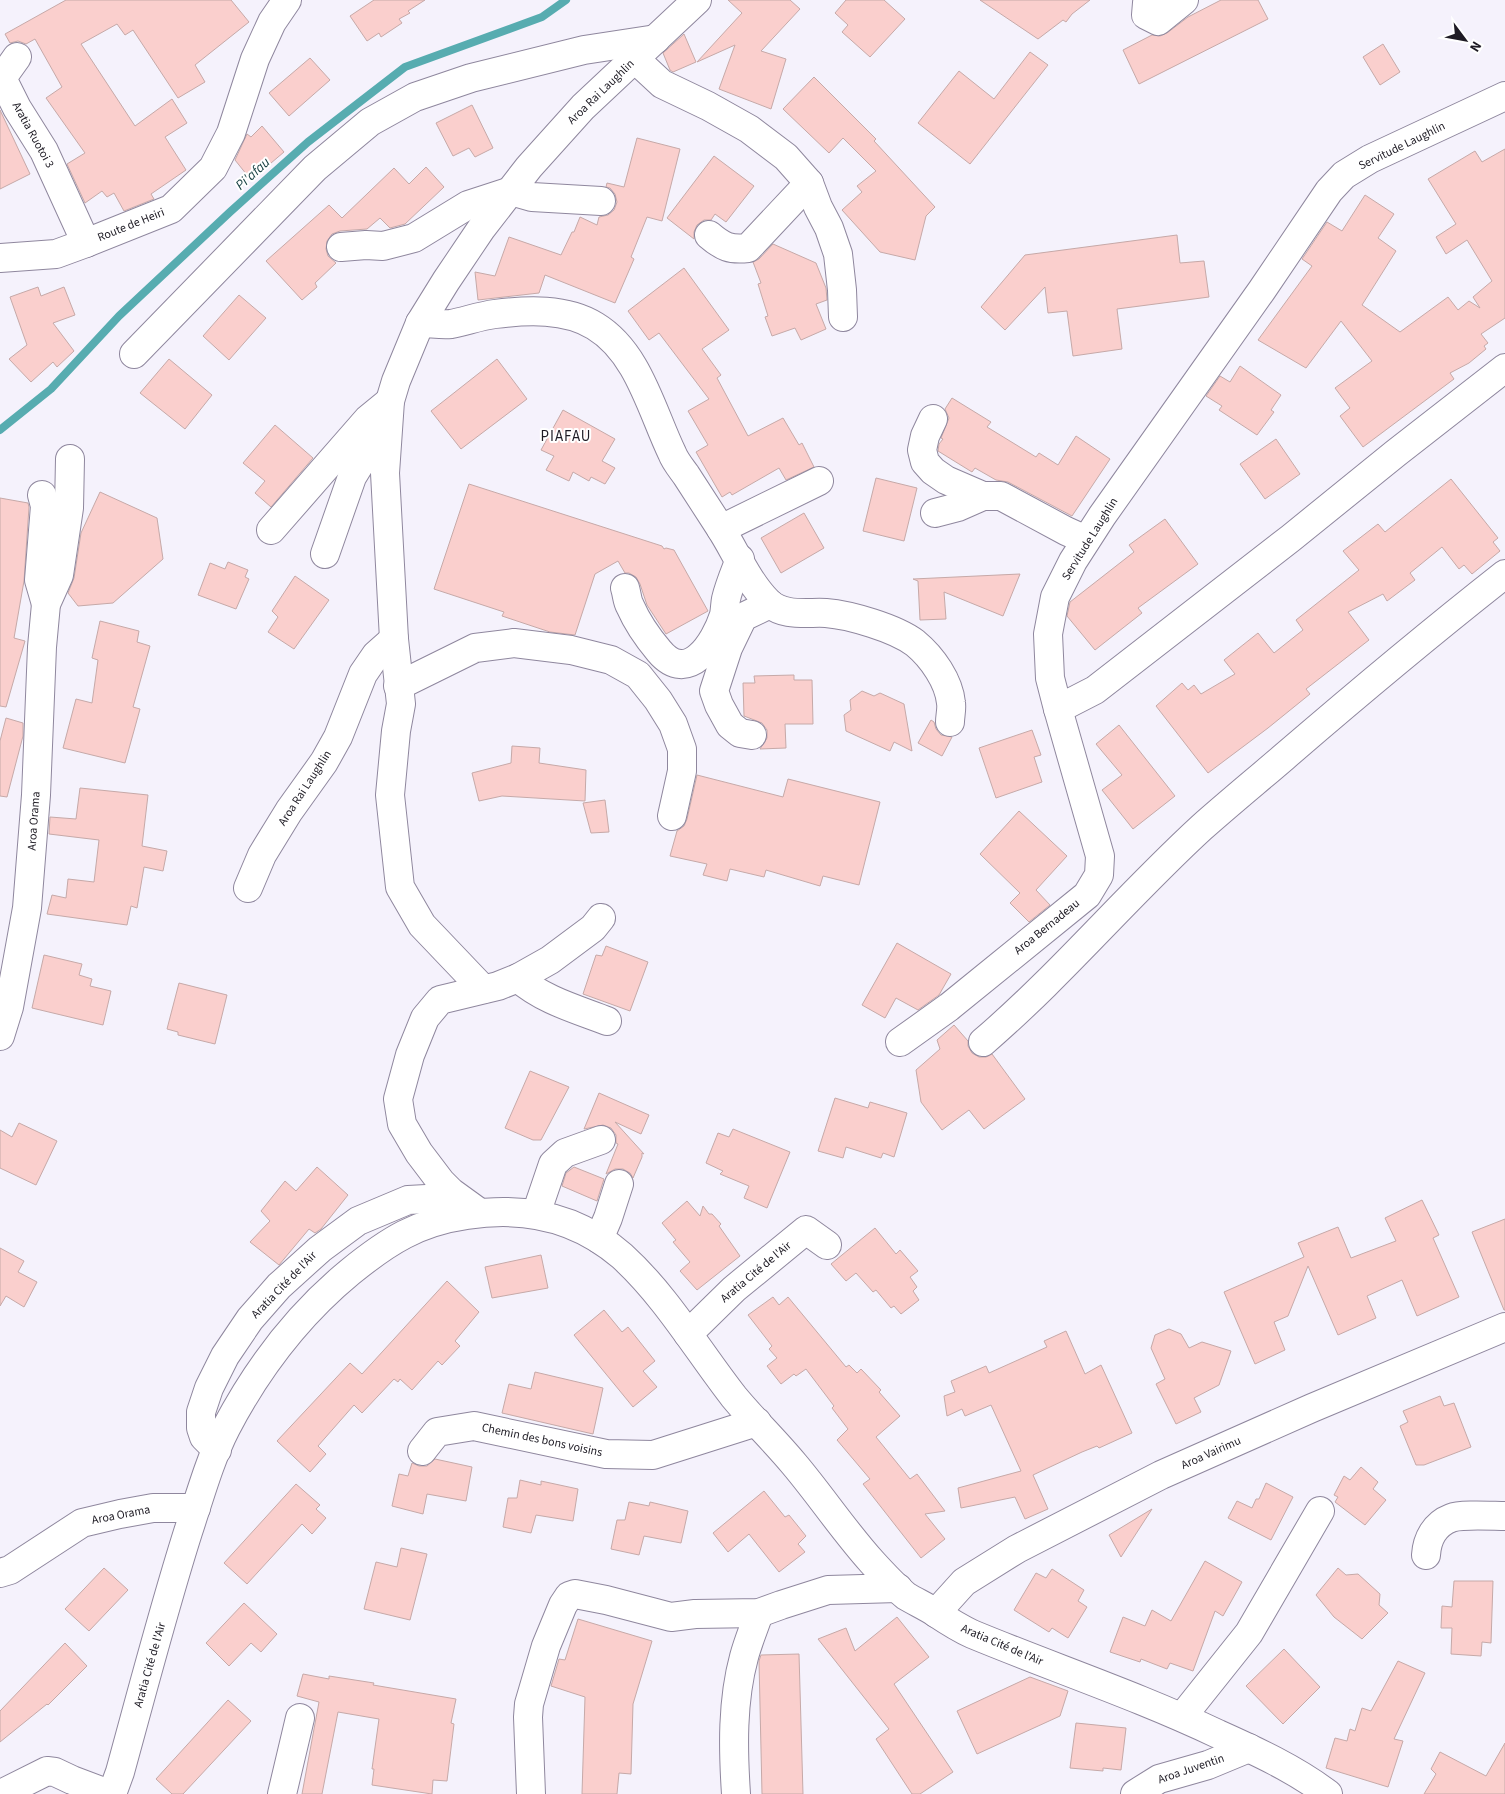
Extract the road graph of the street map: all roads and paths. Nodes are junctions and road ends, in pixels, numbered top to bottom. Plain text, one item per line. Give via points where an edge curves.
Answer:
1 (287, 0) edge
2 (697, 0) edge
3 (1154, 0) edge
4 (1184, 0) edge
5 (656, 39) junction
6 (17, 57) dead end
7 (635, 59) junction
8 (1505, 96) edge
9 (809, 183) junction
10 (511, 191) junction
11 (601, 202) dead end
12 (709, 235) dead end
13 (86, 244) junction
14 (341, 247) dead end
15 (0, 258) edge
16 (843, 317) dead end
17 (420, 323) junction
18 (134, 354) dead end
19 (1505, 368) edge
20 (389, 410) junction
21 (933, 419) dead end
22 (70, 459) dead end
23 (819, 481) dead end
24 (42, 495) dead end
25 (983, 496) junction
26 (935, 513) dead end
27 (721, 529) junction
28 (270, 530) dead end
29 (1086, 540) junction
30 (325, 554) dead end
31 (740, 559) junction
32 (1505, 574) edge
33 (625, 588) dead end
34 (46, 604) junction
35 (770, 604) junction
36 (394, 639) junction
37 (399, 695) junction
38 (1058, 709) junction
39 (950, 722) dead end
40 (752, 735) dead end
41 (672, 816) dead end
42 (248, 888) dead end
43 (601, 918) dead end
44 (518, 978) junction
45 (483, 989) junction
46 (607, 1021) dead end
47 (0, 1036) edge
48 (900, 1042) dead end
49 (982, 1042) dead end
50 (601, 1140) dead end
51 (619, 1184) dead end
52 (480, 1213) junction
53 (536, 1214) junction
54 (599, 1238) junction
55 (827, 1245) dead end
56 (1505, 1327) edge
57 (688, 1334) junction
58 (756, 1422) junction
59 (217, 1450) junction
60 (422, 1450) dead end
61 (196, 1508) junction
62 (1320, 1511) dead end
63 (1505, 1516) edge
64 (1426, 1554) dead end
65 (0, 1573) edge
66 (898, 1588) junction
67 (759, 1613) junction
68 (936, 1613) junction
69 (1182, 1717) junction
70 (300, 1718) dead end
71 (1249, 1748) junction
72 (1, 1794) edge
73 (110, 1794) edge
74 (282, 1794) edge
75 (530, 1794) edge
76 (736, 1794) edge
77 (1136, 1794) edge
78 (1328, 1794) edge

1 - 13 street, Route de Heiri via 272,22 255,59 231,133 213,168 170,209
2 - 5 street, Aroa Rai Laughlin
3 - 4 street via 1148,3 1146,15 1158,21
5 - 7 street, Aroa Rai Laughlin
5 - 18 street via 584,50 471,78 415,97 370,122 315,168
6 - 13 street, Aratia Ruotoi 3 via 2,78 44,151
7 - 9 street via 662,84 749,129 786,157
7 - 10 street, Aroa Rai Laughlin via 583,107
8 - 29 street, Servitude Laughlin via 1370,159 1344,175 1328,191
9 - 12 street via 748,248 733,250
9 - 16 street via 838,254
10 - 11 street via 532,197
10 - 14 street via 468,205 414,238 383,246
10 - 17 street, Aroa Rai Laughlin via 480,229
13 - 15 street, Route de Heiri via 56,254
17 - 20 street, Aroa Rai Laughlin via 396,381
17 - 27 street via 449,324 494,314 539,312 570,315 594,326 614,341 631,364 672,455
19 - 38 street via 1095,690
20 - 28 street via 368,419
20 - 30 street, Aroa Rai Laughlin via 352,477
20 - 36 street, Aroa Rai Laughlin via 385,473
21 - 25 street via 922,450 925,462 946,480
22 - 34 street via 69,508 59,576
23 - 27 street
24 - 34 street via 45,506 39,580
25 - 26 street
25 - 29 street via 1001,496
27 - 31 street
29 - 38 street, Servitude Laughlin via 1055,598 1048,634 1050,678
31 - 33 street via 717,630 703,653 690,663 678,665 665,659 630,606
31 - 35 street via 758,591
32 - 49 street via 1201,828 1017,1012
34 - 47 street, Aroa Orama via 27,908 9,1006
35 - 39 street via 782,610 857,619 885,628 914,643 934,662 947,686 951,703
35 - 40 street via 742,617 714,691 730,724 740,733
36 - 37 street, Aroa Rai Laughlin
36 - 42 street, Aroa Rai Laughlin via 363,674 338,737 262,855
37 - 41 street via 475,648 514,643 571,650 611,660 638,675 673,724 682,749 682,771
37 - 45 street, Aroa Rai Laughlin via 390,795 400,887 422,925
38 - 48 street, Aroa Bernadeau via 1100,856 1099,875 1087,894 949,1007
43 - 44 street via 593,928 550,960
44 - 45 street
44 - 46 street via 542,995
45 - 52 street via 440,1000 425,1018 410,1055 398,1099 402,1124 420,1153 441,1182
50 - 53 street via 565,1153 553,1164
51 - 54 street
52 - 53 street, Aratia Cité de l'Air
52 - 59 street, Aratia Cité de l'Air via 416,1228 385,1245 329,1289 272,1353 225,1430
52 - 59 street, Aratia Cité de l'Air via 445,1198 408,1200 358,1221 320,1249 279,1286 250,1319 225,1356 209,1388 202,1412 204,1438
53 - 54 street, Aratia Cité de l'Air via 567,1222
54 - 57 street, Aratia Cité de l'Air via 623,1257
55 - 57 street, Aratia Cité de l'Air via 806,1230 734,1289
56 - 68 street, Aroa Vairimu via 1161,1474 1017,1549 964,1582
57 - 58 street, Aratia Cité de l'Air
58 - 60 street, Chemin des bons voisins via 652,1455 606,1454 474,1426 437,1432
58 - 66 street, Aratia Cité de l'Air via 855,1543
59 - 61 street, Aratia Cité de l'Air
61 - 65 street, Aroa Orama via 153,1508 82,1523 10,1570
61 - 73 street, Aratia Cité de l'Air
62 - 69 street via 1249,1633
63 - 64 street via 1451,1518 1435,1529
66 - 67 street via 828,1590
66 - 68 street, Aratia Cité de l'Air
67 - 75 street via 671,1617 606,1600 575,1594 569,1596 546,1646 529,1704
67 - 76 street via 744,1658 735,1709 733,1760
68 - 69 street, Aratia Cité de l'Air via 972,1634
69 - 71 street, Aratia Cité de l'Air
70 - 74 street
71 - 77 street, Aroa Juventin via 1208,1765 1159,1779
71 - 78 street, Aratia Cité de l'Air
72 - 73 street, Aratia Cité de l'Air via 47,1771

